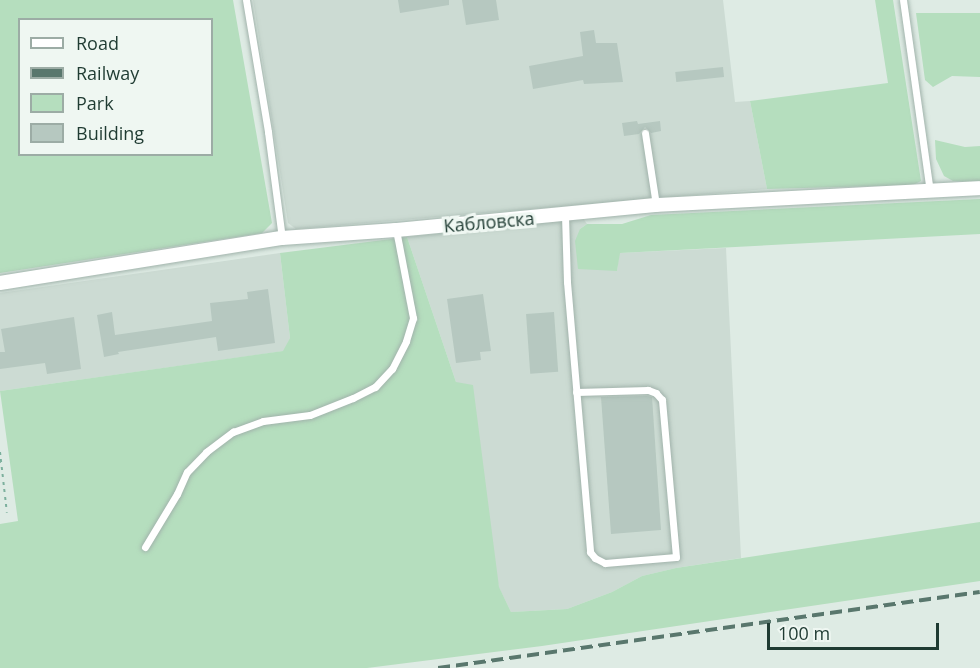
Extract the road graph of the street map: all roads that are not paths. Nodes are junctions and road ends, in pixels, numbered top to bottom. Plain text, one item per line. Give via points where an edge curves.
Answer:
1 (246, 0) edge
2 (903, 0) edge
3 (645, 133) dead end
4 (980, 188) edge
5 (930, 191) junction
6 (656, 205) junction
7 (565, 215) junction
8 (396, 230) junction
9 (282, 238) junction
10 (0, 283) edge
11 (576, 392) junction
12 (145, 547) dead end

1 - 9 lane
2 - 5 lane
3 - 6 lane
4 - 5 street, Кабловска
5 - 6 street, Кабловска
6 - 7 street, Кабловска
7 - 8 street, Кабловска
7 - 11 lane
8 - 9 street, Кабловска
8 - 12 lane via 413,318 392,369 375,387 342,403 310,415 263,421 233,432 187,472
9 - 10 street, Кабловска
11 - 11 lane via 590,552 605,563 676,557 662,400 648,390

